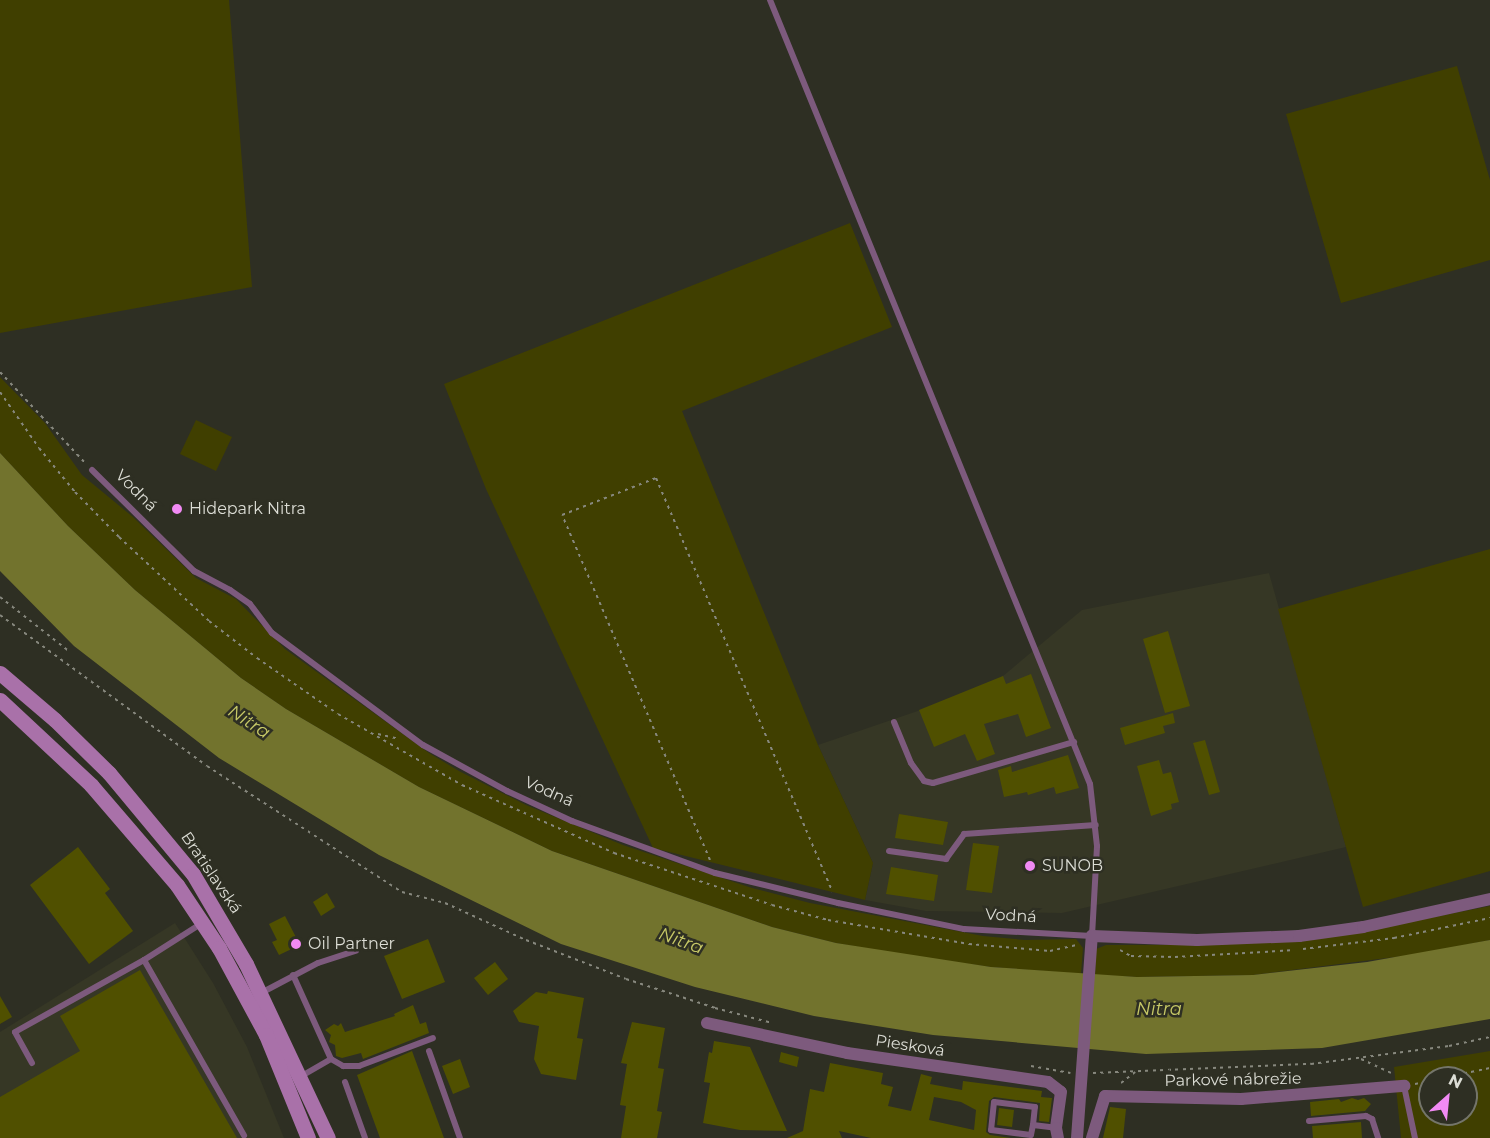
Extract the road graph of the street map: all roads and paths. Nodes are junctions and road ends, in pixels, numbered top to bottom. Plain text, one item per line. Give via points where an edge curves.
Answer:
1 (770, 0) edge
2 (0, 372) edge
3 (0, 392) edge
4 (92, 470) joint
5 (0, 597) edge
6 (0, 615) edge
7 (70, 652) dead end
8 (0, 673) edge
9 (0, 688) edge
10 (18, 688) junction
11 (0, 700) edge
12 (894, 722) dead end
13 (376, 734) dead end
14 (1074, 742) junction
15 (134, 801) junction
16 (118, 814) junction
17 (1096, 825) junction
18 (889, 851) dead end
19 (715, 873) junction
20 (1490, 899) edge
21 (838, 903) junction
22 (203, 922) junction
23 (1092, 936) junction
24 (356, 951) dead end
25 (144, 960) junction
26 (293, 975) junction
27 (261, 993) junction
28 (707, 1023) dead end
29 (772, 1023) dead end
30 (1490, 1037) edge
31 (433, 1038) dead end
32 (429, 1051) dead end
33 (331, 1059) junction
34 (1360, 1059) junction
35 (32, 1063) dead end
36 (1028, 1065) dead end
37 (1084, 1070) junction
38 (301, 1076) junction
39 (345, 1082) dead end
40 (1404, 1086) junction
41 (1309, 1120) dead end
42 (1032, 1125) junction
43 (1057, 1133) edge
44 (244, 1135) dead end
45 (308, 1138) edge
46 (328, 1138) edge
47 (365, 1138) edge
48 (460, 1138) edge
49 (1077, 1138) edge
50 (1092, 1138) edge
51 (1378, 1138) edge
52 (1415, 1138) edge

1 - 14 lane
2 - 4 path
3 - 13 path via 75,492 162,579 257,658 338,714
4 - 19 lane, Vodná via 194,571 241,597 272,633 423,745 507,791 572,820
5 - 7 path
6 - 29 path via 207,766 402,892 445,903 626,979
8 - 10 main road, Bratislavská
9 - 10 main road
10 - 15 main road, Bratislavská via 84,747
11 - 16 main road
12 - 14 lane via 911,763 924,781 933,783
14 - 17 lane via 1090,784
15 - 16 main road
15 - 27 main road, Bratislavská via 211,901
16 - 22 main road
17 - 18 lane via 964,834 946,859
17 - 23 lane
19 - 21 lane, Vodná
19 - 21 path via 562,515 656,478
20 - 23 street via 1363,927 1299,936 1197,940
21 - 23 lane, Vodná via 964,929
22 - 25 lane
22 - 45 main road via 266,1035
23 - 37 street
24 - 26 lane
25 - 35 lane via 15,1032
25 - 44 lane
26 - 27 lane
26 - 33 lane
27 - 38 main road, Bratislavská
28 - 43 street, Piesková via 847,1053 1048,1082 1060,1092
30 - 34 path
31 - 33 lane via 359,1066 343,1066
32 - 48 lane
33 - 38 lane
34 - 37 path via 1242,1069
34 - 40 path via 1393,1075
36 - 37 path
37 - 49 street
38 - 46 main road, Bratislavská
39 - 47 lane
40 - 50 street, Parkové nábrežie via 1241,1099 1105,1096
40 - 52 lane
41 - 51 lane via 1366,1116 1372,1119
42 - 42 lane via 1031,1135 991,1130 994,1102 1035,1107
42 - 43 lane

